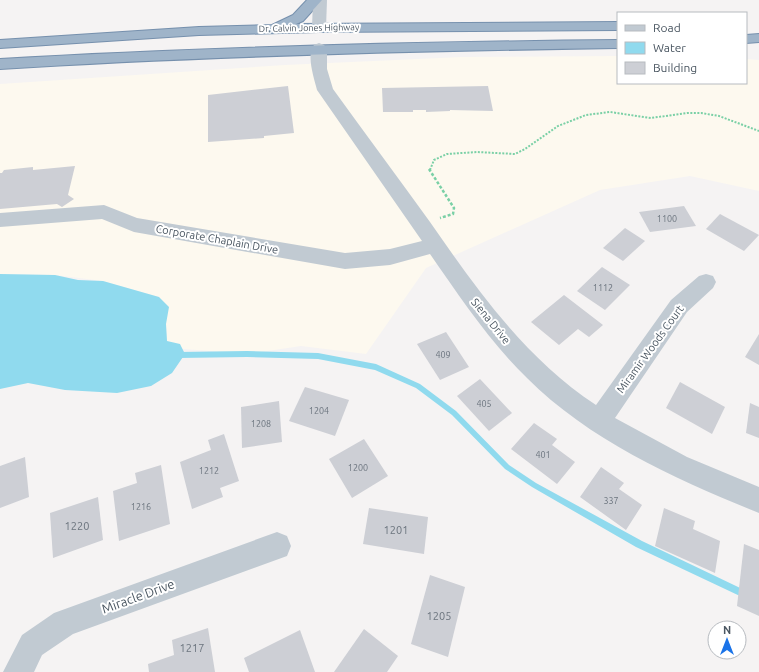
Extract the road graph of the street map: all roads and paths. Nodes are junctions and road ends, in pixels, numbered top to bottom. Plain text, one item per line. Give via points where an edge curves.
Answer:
1 (315, 0) edge
2 (320, 0) edge
3 (516, 26) junction
4 (617, 26) edge
5 (747, 27) edge
6 (759, 27) edge
7 (273, 29) junction
8 (319, 38) junction
9 (759, 38) edge
10 (747, 39) edge
11 (0, 44) edge
12 (617, 44) edge
13 (747, 46) edge
14 (759, 46) edge
15 (0, 64) edge
16 (759, 131) edge
17 (0, 220) edge
18 (436, 220) dead end
19 (435, 245) junction
20 (706, 282) dead end
21 (599, 421) junction
22 (759, 500) edge
23 (277, 546) dead end
24 (18, 672) edge

1 - 7 highway via 298,18
2 - 8 street, Siena Drive
3 - 4 highway, Dr. Calvin Jones Highway
3 - 8 highway, Dr. Calvin Jones Highway
3 - 8 highway via 340,38 322,42
5 - 6 highway
7 - 8 highway, Dr. Calvin Jones Highway
7 - 11 highway, Dr. Calvin Jones Highway via 199,31
8 - 12 highway, Dr. Calvin Jones Highway
8 - 15 highway, Dr. Calvin Jones Highway
8 - 19 street, Siena Drive via 319,69 325,90
9 - 10 highway
13 - 14 highway
16 - 18 path via 719,116 701,113 651,118 610,112 586,115 558,126 515,154 458,152 434,160 429,169 454,208 453,214
17 - 19 street, Corporate Chaplain Drive via 104,212 134,225 345,261 390,257
19 - 21 street, Siena Drive via 483,314 526,362 553,387
20 - 21 street, Miramir Woods Court via 679,306
21 - 22 street, Siena Drive via 664,458
23 - 24 street, Miracle Drive via 64,623 32,644

